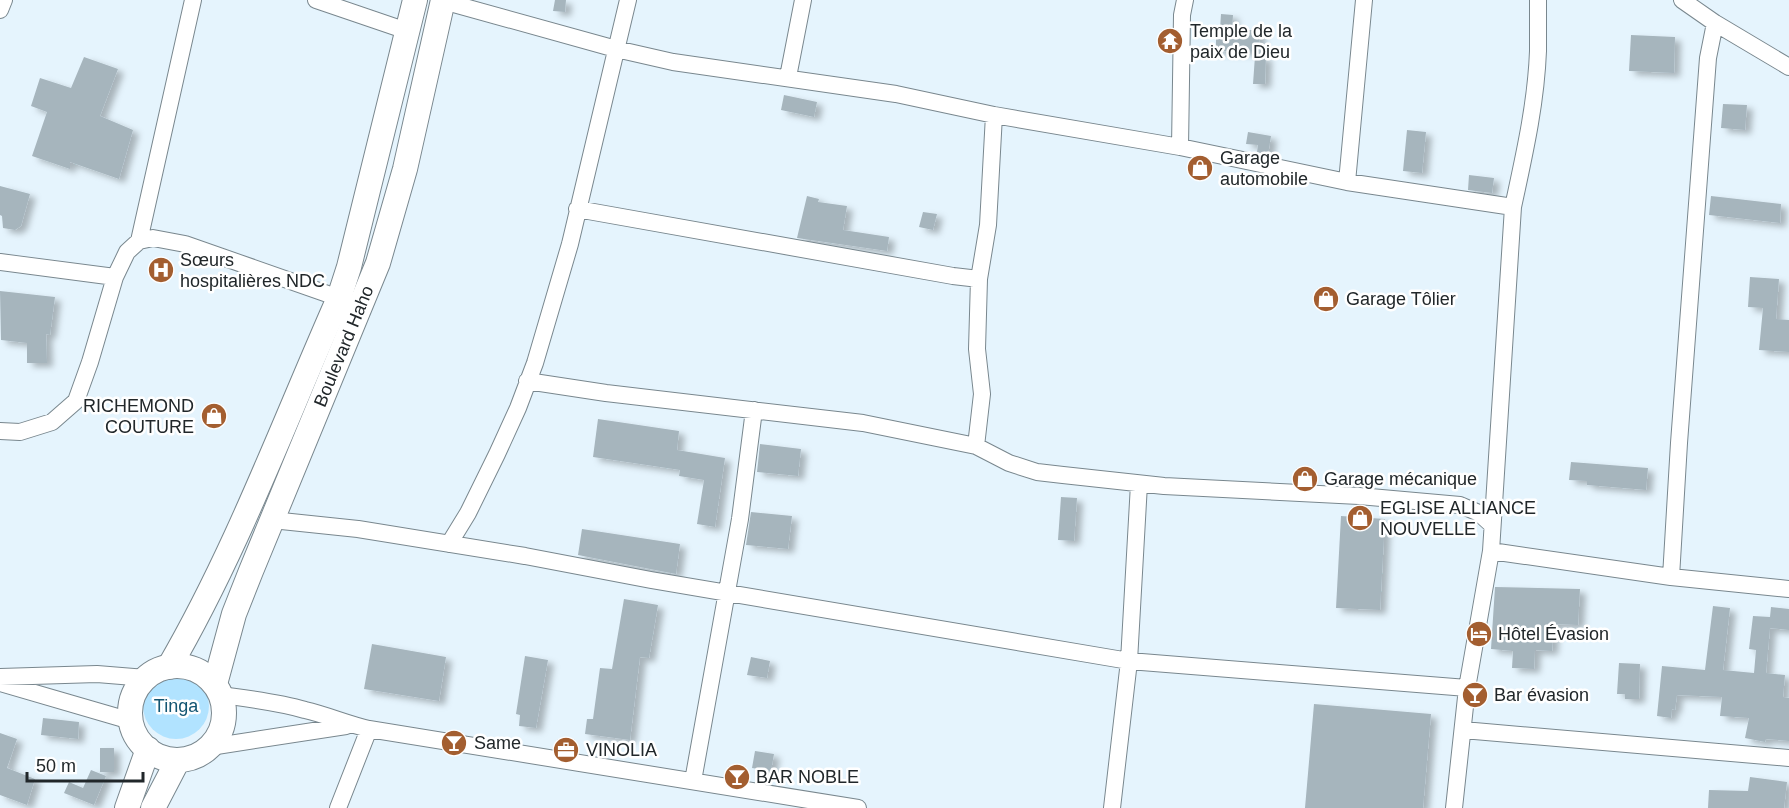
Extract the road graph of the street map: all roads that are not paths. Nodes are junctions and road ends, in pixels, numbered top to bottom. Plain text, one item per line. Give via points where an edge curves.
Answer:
1 (4, 0) edge
2 (193, 0) edge
3 (316, 0) edge
4 (415, 0) edge
5 (443, 0) edge
6 (628, 0) edge
7 (803, 0) edge
8 (1185, 0) edge
9 (1364, 0) edge
10 (1538, 0) edge
11 (1682, 0) edge
12 (0, 10) edge
13 (1715, 23) junction
14 (407, 32) junction
15 (616, 50) junction
16 (1789, 67) edge
17 (788, 77) junction
18 (994, 115) junction
19 (1180, 147) junction
20 (1347, 182) junction
21 (1513, 207) junction
22 (577, 209) junction
23 (139, 241) junction
24 (0, 262) edge
25 (115, 277) junction
26 (979, 279) junction
27 (339, 298) junction
28 (527, 381) junction
29 (754, 410) junction
30 (0, 431) edge
31 (976, 446) junction
32 (1139, 484) junction
33 (272, 520) junction
34 (1492, 525) junction
35 (449, 544) junction
36 (1491, 551) junction
37 (1671, 577) junction
38 (1789, 589) edge
39 (726, 592) junction
40 (1129, 661) junction
41 (169, 667) junction
42 (0, 677) edge
43 (146, 678) junction
44 (0, 683) edge
45 (1467, 688) junction
46 (218, 690) junction
47 (131, 721) junction
48 (350, 725) junction
49 (369, 729) junction
50 (1462, 730) junction
51 (210, 747) junction
52 (148, 749) junction
53 (1789, 758) edge
54 (178, 760) junction
55 (693, 781) junction
56 (127, 808) edge
57 (153, 808) edge
58 (338, 808) edge
59 (858, 808) edge
60 (1112, 808) edge
61 (1454, 808) edge

1 - 12 street
2 - 23 street
3 - 14 street
4 - 14 main road, Boulevard Haho
5 - 15 street
5 - 33 main road, Boulevard Haho via 405,168 378,263
6 - 15 street
7 - 17 street
8 - 19 street
9 - 20 street
10 - 21 street via 1533,101
11 - 13 street
13 - 16 street
13 - 37 street via 1708,58
14 - 27 main road, Boulevard Haho
15 - 17 street via 673,62
15 - 22 street
17 - 18 street
18 - 19 street
18 - 26 street via 988,225
19 - 20 street
20 - 21 street
21 - 34 street
22 - 26 street
22 - 28 street via 558,286
23 - 25 street via 127,252
23 - 27 street via 153,238 185,244
24 - 25 street
25 - 30 street via 76,401 52,422 20,432
26 - 31 street via 977,349 982,394
27 - 41 main road, Boulevard Haho via 243,520
28 - 29 street
28 - 35 street via 497,454
29 - 31 street via 862,423
29 - 39 street
31 - 32 street via 1037,472
32 - 34 street via 1432,501 1460,505 1479,513
32 - 40 street
33 - 35 street
33 - 46 main road, Boulevard Haho via 234,615
34 - 36 street
35 - 39 street
36 - 37 street
36 - 45 street
37 - 38 street
39 - 40 street
39 - 55 street
40 - 45 street
40 - 60 street
41 - 43 main road
41 - 46 main road via 194,669 206,675
42 - 43 street via 97,674
43 - 47 main road via 135,693
44 - 47 street
45 - 50 street
46 - 48 street via 306,710
46 - 51 main road via 224,723
47 - 52 main road
48 - 49 street
48 - 51 street
49 - 55 street
49 - 58 street
50 - 53 street
50 - 61 street
51 - 54 main road
52 - 54 main road
52 - 56 main road
54 - 57 main road
55 - 59 street

